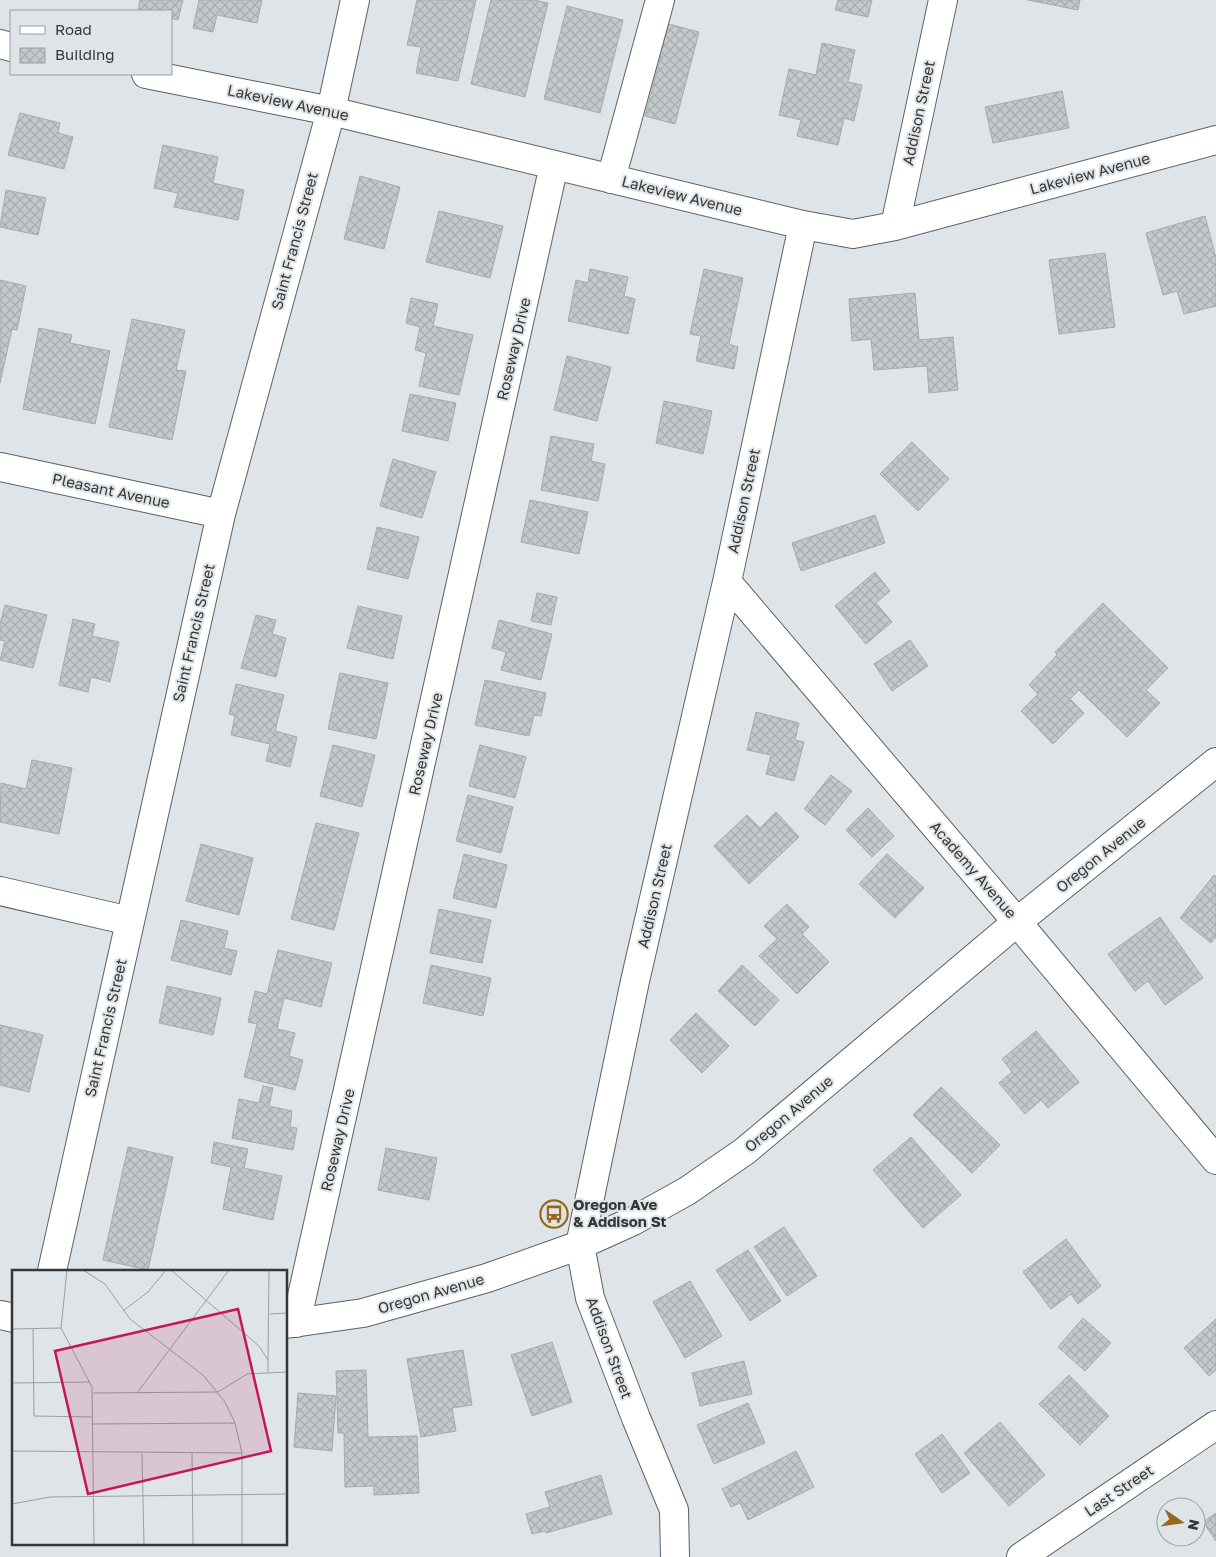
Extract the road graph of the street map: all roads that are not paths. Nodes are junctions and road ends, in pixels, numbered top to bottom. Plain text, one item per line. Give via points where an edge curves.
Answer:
1 (355, 0) edge
2 (660, 0) edge
3 (943, 0) edge
4 (151, 75) edge
5 (331, 111) junction
6 (1216, 140) edge
7 (554, 165) junction
8 (611, 179) junction
9 (803, 225) junction
10 (895, 226) junction
11 (0, 467) edge
12 (221, 514) junction
13 (727, 582) junction
14 (1216, 762) edge
15 (0, 891) edge
16 (130, 921) junction
17 (1017, 922) junction
18 (1216, 1160) edge
19 (580, 1245) junction
20 (52, 1270) edge
21 (291, 1324) edge
22 (1216, 1425) edge
23 (676, 1557) edge
24 (1021, 1557) edge

1 - 5 street, Saint Francis Street
2 - 8 street
3 - 10 street, Addison Street
4 - 5 street, Lakeview Avenue
5 - 7 street, Lakeview Avenue
5 - 12 street, Saint Francis Street
6 - 10 street, Lakeview Avenue
7 - 8 street, Lakeview Avenue
7 - 21 street, Roseway Drive
8 - 9 street, Lakeview Avenue
9 - 10 street, Lakeview Avenue via 853,234
9 - 13 street, Addison Street
11 - 12 street, Pleasant Avenue
12 - 16 street, Saint Francis Street
13 - 17 street, Academy Avenue
13 - 19 street, Addison Street via 637,972
14 - 17 street, Oregon Avenue
15 - 16 street
16 - 20 street, Saint Francis Street
17 - 18 street, Academy Avenue
17 - 19 street, Oregon Avenue via 745,1151 671,1200
19 - 21 street, Oregon Avenue via 487,1278 363,1313
19 - 23 street, Addison Street via 590,1298 674,1510
22 - 24 street, Last Street

